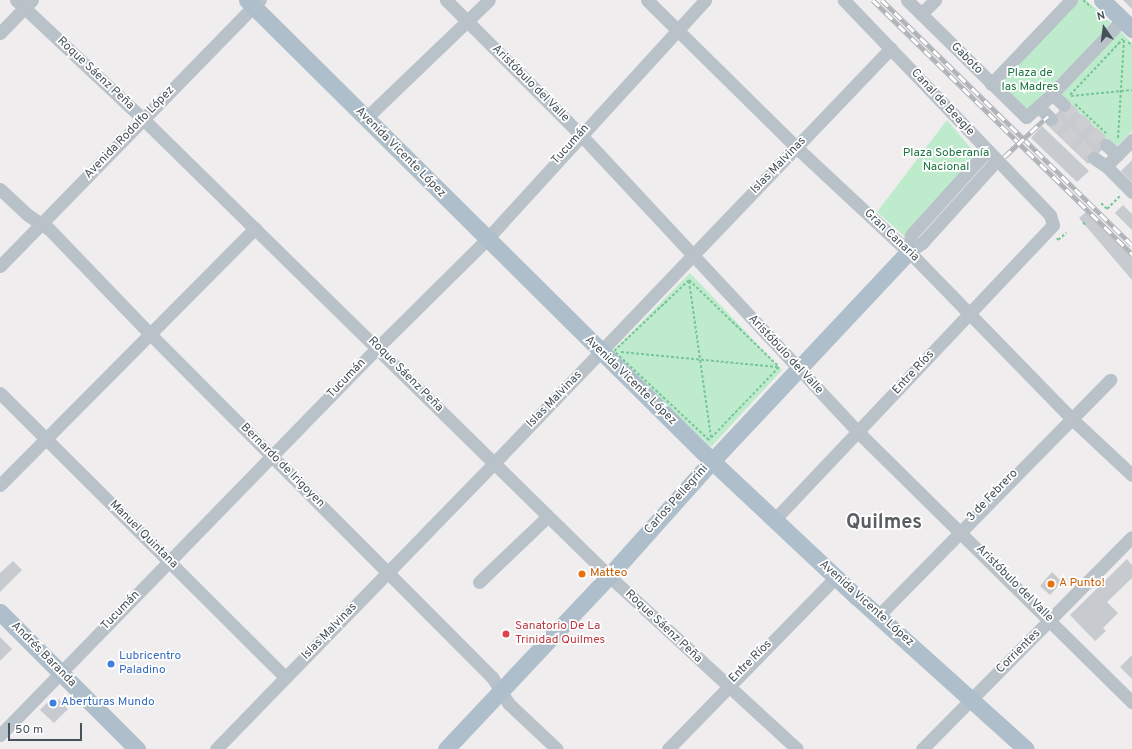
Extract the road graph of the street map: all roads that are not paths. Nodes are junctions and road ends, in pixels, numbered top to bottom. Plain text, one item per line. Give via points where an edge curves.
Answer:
1 (446, 0) edge
2 (489, 0) edge
3 (647, 0) edge
4 (705, 0) edge
5 (844, 0) edge
6 (907, 0) edge
7 (935, 0) edge
8 (1071, 0) edge
9 (254, 2) edge
10 (24, 3) edge
11 (1098, 5) edge
12 (921, 14) junction
13 (467, 21) junction
14 (1127, 24) edge
15 (677, 30) junction
16 (0, 32) edge
17 (891, 48) junction
18 (990, 84) junction
19 (1052, 94) junction
20 (1066, 101) tunnel mouth
21 (1039, 107) junction
22 (366, 118) junction
23 (143, 119) junction
24 (1051, 119) tunnel mouth
25 (581, 135) junction
26 (1127, 139) edge
27 (797, 148) junction
28 (986, 151) junction
29 (1094, 158) tunnel mouth
30 (996, 161) junction
31 (1106, 166) junction
32 (0, 190) edge
33 (1130, 190) edge
34 (42, 224) junction
35 (1053, 224) joint
36 (255, 228) junction
37 (486, 240) junction
38 (908, 252) junction
39 (692, 255) junction
40 (0, 266) edge
41 (969, 314) junction
42 (151, 335) junction
43 (377, 348) junction
44 (607, 352) junction
45 (798, 369) junction
46 (1110, 380) dead end
47 (0, 393) edge
48 (1071, 418) junction
49 (858, 432) junction
50 (47, 439) junction
51 (273, 457) junction
52 (712, 461) junction
53 (494, 463) junction
54 (1132, 475) edge
55 (0, 485) edge
56 (548, 516) junction
57 (774, 520) junction
58 (960, 531) junction
59 (1132, 537) edge
60 (169, 561) junction
61 (388, 573) junction
62 (609, 576) junction
63 (836, 577) junction
64 (479, 582) dead end
65 (0, 612) edge
66 (879, 615) junction
67 (1050, 620) junction
68 (0, 627) edge
69 (58, 677) junction
70 (285, 678) junction
71 (727, 686) junction
72 (501, 692) junction
73 (972, 699) junction
74 (1132, 702) edge
75 (0, 735) edge
76 (122, 749) edge
77 (137, 749) edge
78 (216, 749) edge
79 (446, 749) edge
80 (557, 749) edge
81 (668, 749) edge
82 (796, 749) edge
83 (922, 749) edge
84 (1026, 749) edge

1 - 13 street, Aristóbulo del Valle
2 - 13 street
3 - 15 street, Gran Canaria
4 - 15 street, Tucumán
5 - 17 street, Canal de Beagle
6 - 12 street, Gaboto
7 - 12 street
8 - 18 street
9 - 22 main road, Avenida Vicente López
9 - 23 street, Avenida Rodolfo López
10 - 16 street
10 - 23 street, Roque Sáenz Peña
11 - 14 main road
12 - 18 street, Gaboto
13 - 22 street
13 - 25 street, Aristóbulo del Valle
14 - 19 street
15 - 25 street, Tucumán
15 - 27 street, Gran Canaria
17 - 27 street, Islas Malvinas
17 - 28 street, Canal de Beagle
18 - 21 street, Gaboto via 1026,117
19 - 20 street
19 - 21 street
21 - 24 street
22 - 37 main road, Avenida Vicente López
23 - 34 street, Avenida Rodolfo López
23 - 36 street, Roque Sáenz Peña
25 - 37 street, Tucumán
25 - 39 street, Aristóbulo del Valle
26 - 31 street via 1113,148
27 - 38 street, Gran Canaria
27 - 39 street, Islas Malvinas
28 - 30 street, Canal de Beagle
28 - 38 street, Carlos Pellegrini via 912,235
29 - 31 street
30 - 35 street, Canal de Beagle via 1050,215
30 - 38 street, Carlos Pellegrini via 922,243
31 - 33 street
32 - 34 street, Bernardo de Irigoyen
34 - 40 street, Avenida Rodolfo López
34 - 42 street, Bernardo de Irigoyen
35 - 41 street, Entre Ríos
36 - 42 street
36 - 43 street, Roque Sáenz Peña
37 - 43 street, Tucumán
37 - 44 main road, Avenida Vicente López
38 - 41 street, Gran Canaria
38 - 45 main road, Carlos Pellegrini
39 - 44 street, Islas Malvinas
39 - 45 street, Aristóbulo del Valle
41 - 48 street, Gran Canaria
41 - 49 street, Entre Ríos
42 - 50 street
42 - 51 street, Bernardo de Irigoyen
43 - 51 street, Tucumán
43 - 53 street, Roque Sáenz Peña
44 - 52 main road, Avenida Vicente López
44 - 53 street, Islas Malvinas
45 - 49 street, Aristóbulo del Valle
45 - 52 main road, Carlos Pellegrini
46 - 48 street, 3 de Febrero
47 - 50 street, Manuel Quintana
48 - 54 street, Gran Canaria
48 - 58 street, 3 de Febrero
49 - 57 street, Entre Ríos
49 - 58 street, Aristóbulo del Valle
50 - 55 street
50 - 60 street, Manuel Quintana
51 - 60 street, Tucumán
51 - 61 street, Bernardo de Irigoyen
52 - 57 main road, Avenida Vicente López
52 - 62 main road, Carlos Pellegrini
53 - 56 street, Roque Sáenz Peña
53 - 61 street, Islas Malvinas
56 - 62 street, Roque Sáenz Peña
56 - 64 street
57 - 63 main road, Avenida Vicente López
58 - 66 street, 3 de Febrero
58 - 67 street, Aristóbulo del Valle
59 - 67 street, Corrientes
60 - 69 street, Tucumán
60 - 70 street, Manuel Quintana
61 - 70 street, Islas Malvinas
61 - 72 street, Bernardo de Irigoyen via 492,677
62 - 71 street, Roque Sáenz Peña
62 - 72 main road, Carlos Pellegrini
63 - 66 main road, Avenida Vicente López
63 - 71 street, Entre Ríos
65 - 69 main road, Andrés Baranda
66 - 73 main road, Avenida Vicente López
67 - 73 street, Corrientes
67 - 74 street, Aristóbulo del Valle
68 - 69 main road, Andrés Baranda
69 - 75 street, Tucumán
69 - 76 main road, Andrés Baranda
69 - 77 main road, Andrés Baranda
70 - 78 street, Islas Malvinas
71 - 81 street, Entre Ríos
71 - 82 street, Roque Sáenz Peña
72 - 79 main road, Carlos Pellegrini
72 - 80 street, Bernardo de Irigoyen via 508,703
73 - 83 street, Corrientes
73 - 84 main road, Avenida Vicente López

